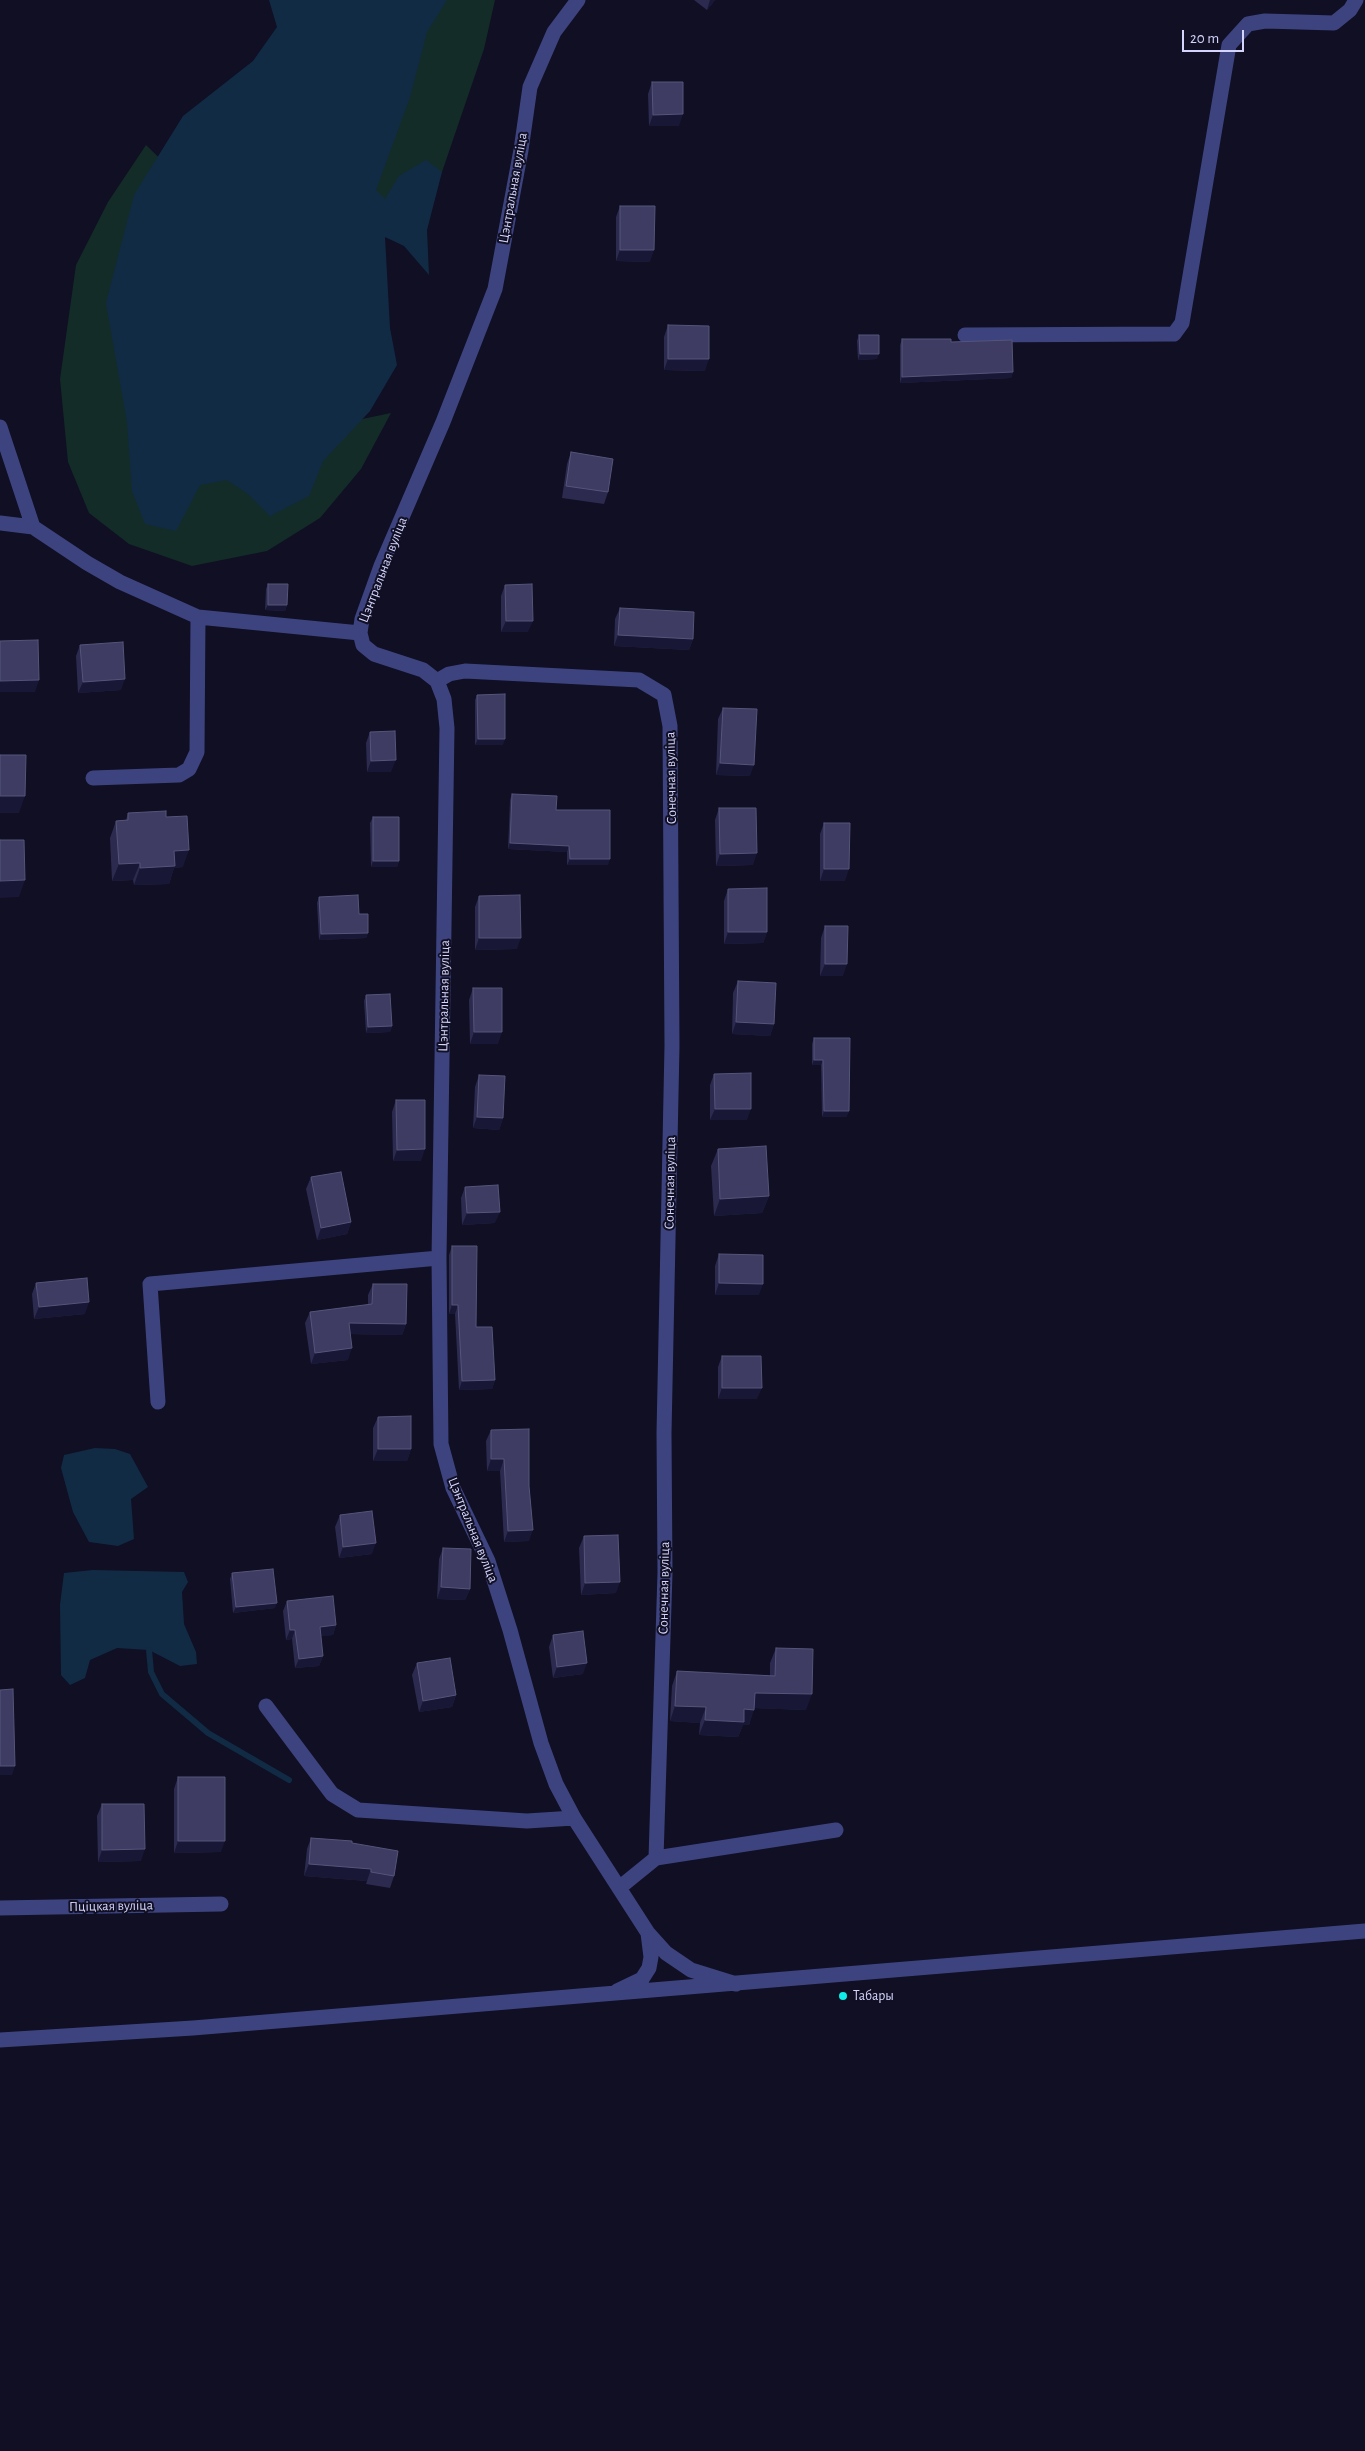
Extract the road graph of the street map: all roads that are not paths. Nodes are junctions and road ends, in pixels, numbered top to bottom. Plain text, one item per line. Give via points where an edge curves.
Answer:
1 (578, 0) edge
2 (1356, 0) edge
3 (965, 335) dead end
4 (0, 427) edge
5 (0, 523) edge
6 (33, 527) junction
7 (198, 617) junction
8 (360, 633) junction
9 (437, 682) junction
10 (93, 778) dead end
11 (439, 1258) junction
12 (158, 1402) dead end
13 (266, 1706) dead end
14 (574, 1818) junction
15 (836, 1830) dead end
16 (656, 1858) junction
17 (619, 1888) junction
18 (222, 1904) dead end
19 (0, 1908) edge
20 (1365, 1931) edge
21 (648, 1933) junction
22 (736, 1984) junction
23 (609, 1994) junction
24 (0, 2040) edge

1 - 8 street, Цэнтральная вуліца via 554,32 530,87 495,289 443,422 381,566
2 - 3 street via 1350,10 1334,23 1265,21 1248,24 1229,45 1182,323 1174,334
4 - 6 street
5 - 6 street
6 - 7 street via 120,582
7 - 8 street
7 - 10 street via 197,752 189,769 179,775
8 - 9 street, Цэнтральная вуліца via 363,645 374,654 423,670
9 - 11 street, Цэнтральная вуліца via 444,699 447,728
9 - 16 street, Сонечная вуліца via 449,674 465,671 639,680 664,695 670,726 672,1046 665,1423 666,1573
11 - 12 street via 150,1284
11 - 14 street, Цэнтральная вуліца via 441,1444 453,1488 488,1561 541,1743 556,1784
13 - 14 street via 332,1794 358,1810 528,1821
14 - 17 street, Цэнтральная вуліца
15 - 16 street
16 - 17 street
17 - 21 street, Цэнтральная вуліца
18 - 19 street, Пціцкая вуліца
20 - 22 street
21 - 22 street, Цэнтральная вуліца via 666,1953 691,1970
21 - 23 street via 649,1968 642,1978
22 - 23 street
23 - 24 street

